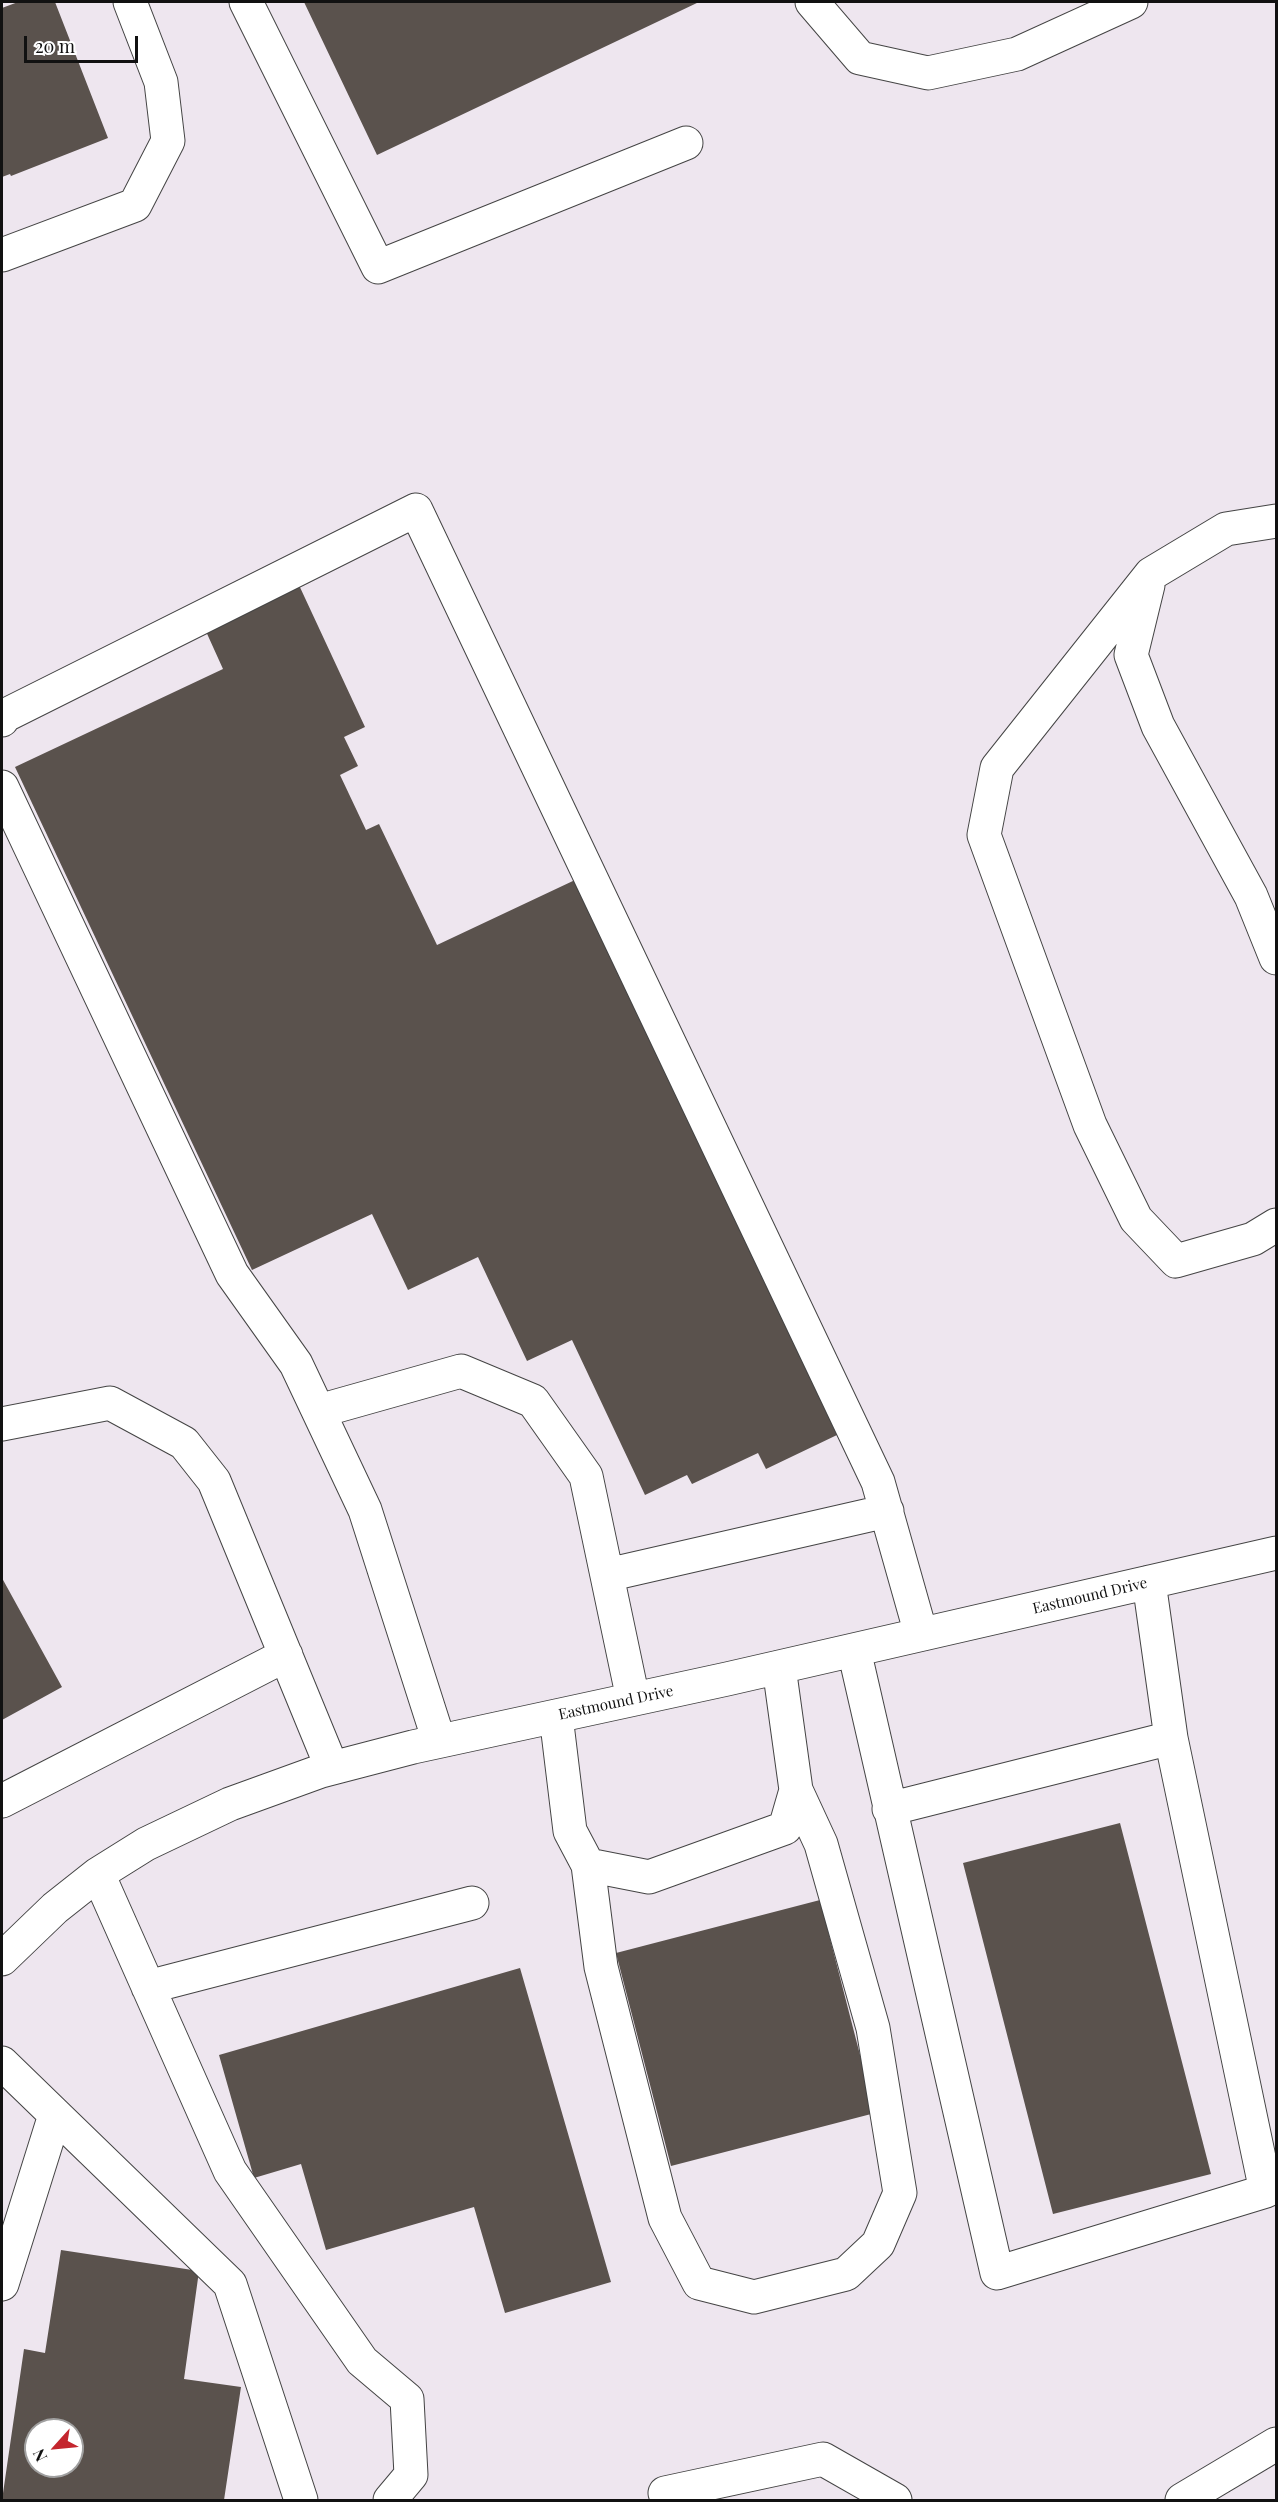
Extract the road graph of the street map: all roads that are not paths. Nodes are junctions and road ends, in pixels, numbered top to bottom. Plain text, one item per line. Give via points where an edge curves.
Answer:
1 (130, 2) edge
2 (246, 2) edge
3 (812, 2) edge
4 (1131, 2) edge
5 (686, 143) dead end
6 (2, 255) edge
7 (1276, 521) edge
8 (1151, 574) junction
9 (2, 720) edge
10 (2, 787) edge
11 (1276, 958) edge
12 (1276, 1225) edge
13 (319, 1411) junction
14 (2, 1424) edge
15 (887, 1511) junction
16 (1276, 1553) edge
17 (607, 1575) junction
18 (1149, 1582) junction
19 (921, 1634) junction
20 (854, 1650) junction
21 (286, 1654) junction
22 (779, 1667) junction
23 (633, 1699) junction
24 (556, 1716) junction
25 (1171, 1738) junction
26 (439, 1741) junction
27 (332, 1768) junction
28 (796, 1790) junction
29 (2, 1801) edge
30 (889, 1809) junction
31 (588, 1865) junction
32 (98, 1874) junction
33 (472, 1903) dead end
34 (2, 1959) edge
35 (148, 1987) junction
36 (2, 2063) edge
37 (56, 2115) junction
38 (2, 2284) edge
39 (1276, 2444) edge
40 (664, 2493) dead end
41 (301, 2500) edge
42 (390, 2500) edge
43 (896, 2500) edge
44 (1182, 2500) edge

1 - 6 street via 161,82 168,141 135,205
2 - 5 street via 378,267
3 - 4 street via 860,58 928,73 1017,54
7 - 8 street via 1226,529
8 - 11 street via 1131,655 1158,726 1251,897
8 - 12 street via 997,768 984,835 1090,1125 1136,1220 1176,1261 1253,1239
9 - 15 street via 416,510 878,1482
10 - 13 street via 232,1274 296,1364
13 - 17 street via 461,1371 533,1401 586,1476
13 - 26 street via 365,1510
14 - 21 street via 110,1403 183,1443 214,1481
15 - 17 street
15 - 19 street
16 - 18 street, Eastmound Drive
17 - 23 street
18 - 19 street, Eastmound Drive
18 - 25 street
19 - 20 street, Eastmound Drive
20 - 22 street, Eastmound Drive
20 - 30 street
21 - 27 street
21 - 29 street
22 - 23 street, Eastmound Drive
22 - 28 street
23 - 24 street, Eastmound Drive
24 - 26 street, Eastmound Drive
24 - 31 street via 570,1831
25 - 30 street
25 - 30 street via 1266,2191 997,2273
26 - 27 street, Eastmound Drive
27 - 32 street, Eastmound Drive via 230,1804 146,1844
28 - 31 street via 784,1828 649,1877
28 - 31 street via 821,1844 873,2028 900,2193 878,2244 846,2274 754,2297 699,2283 665,2217 601,1967
32 - 34 street, Eastmound Drive via 55,1908
32 - 35 street
33 - 35 street
35 - 42 street via 230,2171 362,2361 407,2399 411,2475
36 - 37 street
37 - 38 street
37 - 41 street via 230,2284
39 - 44 street
40 - 43 street via 823,2459

